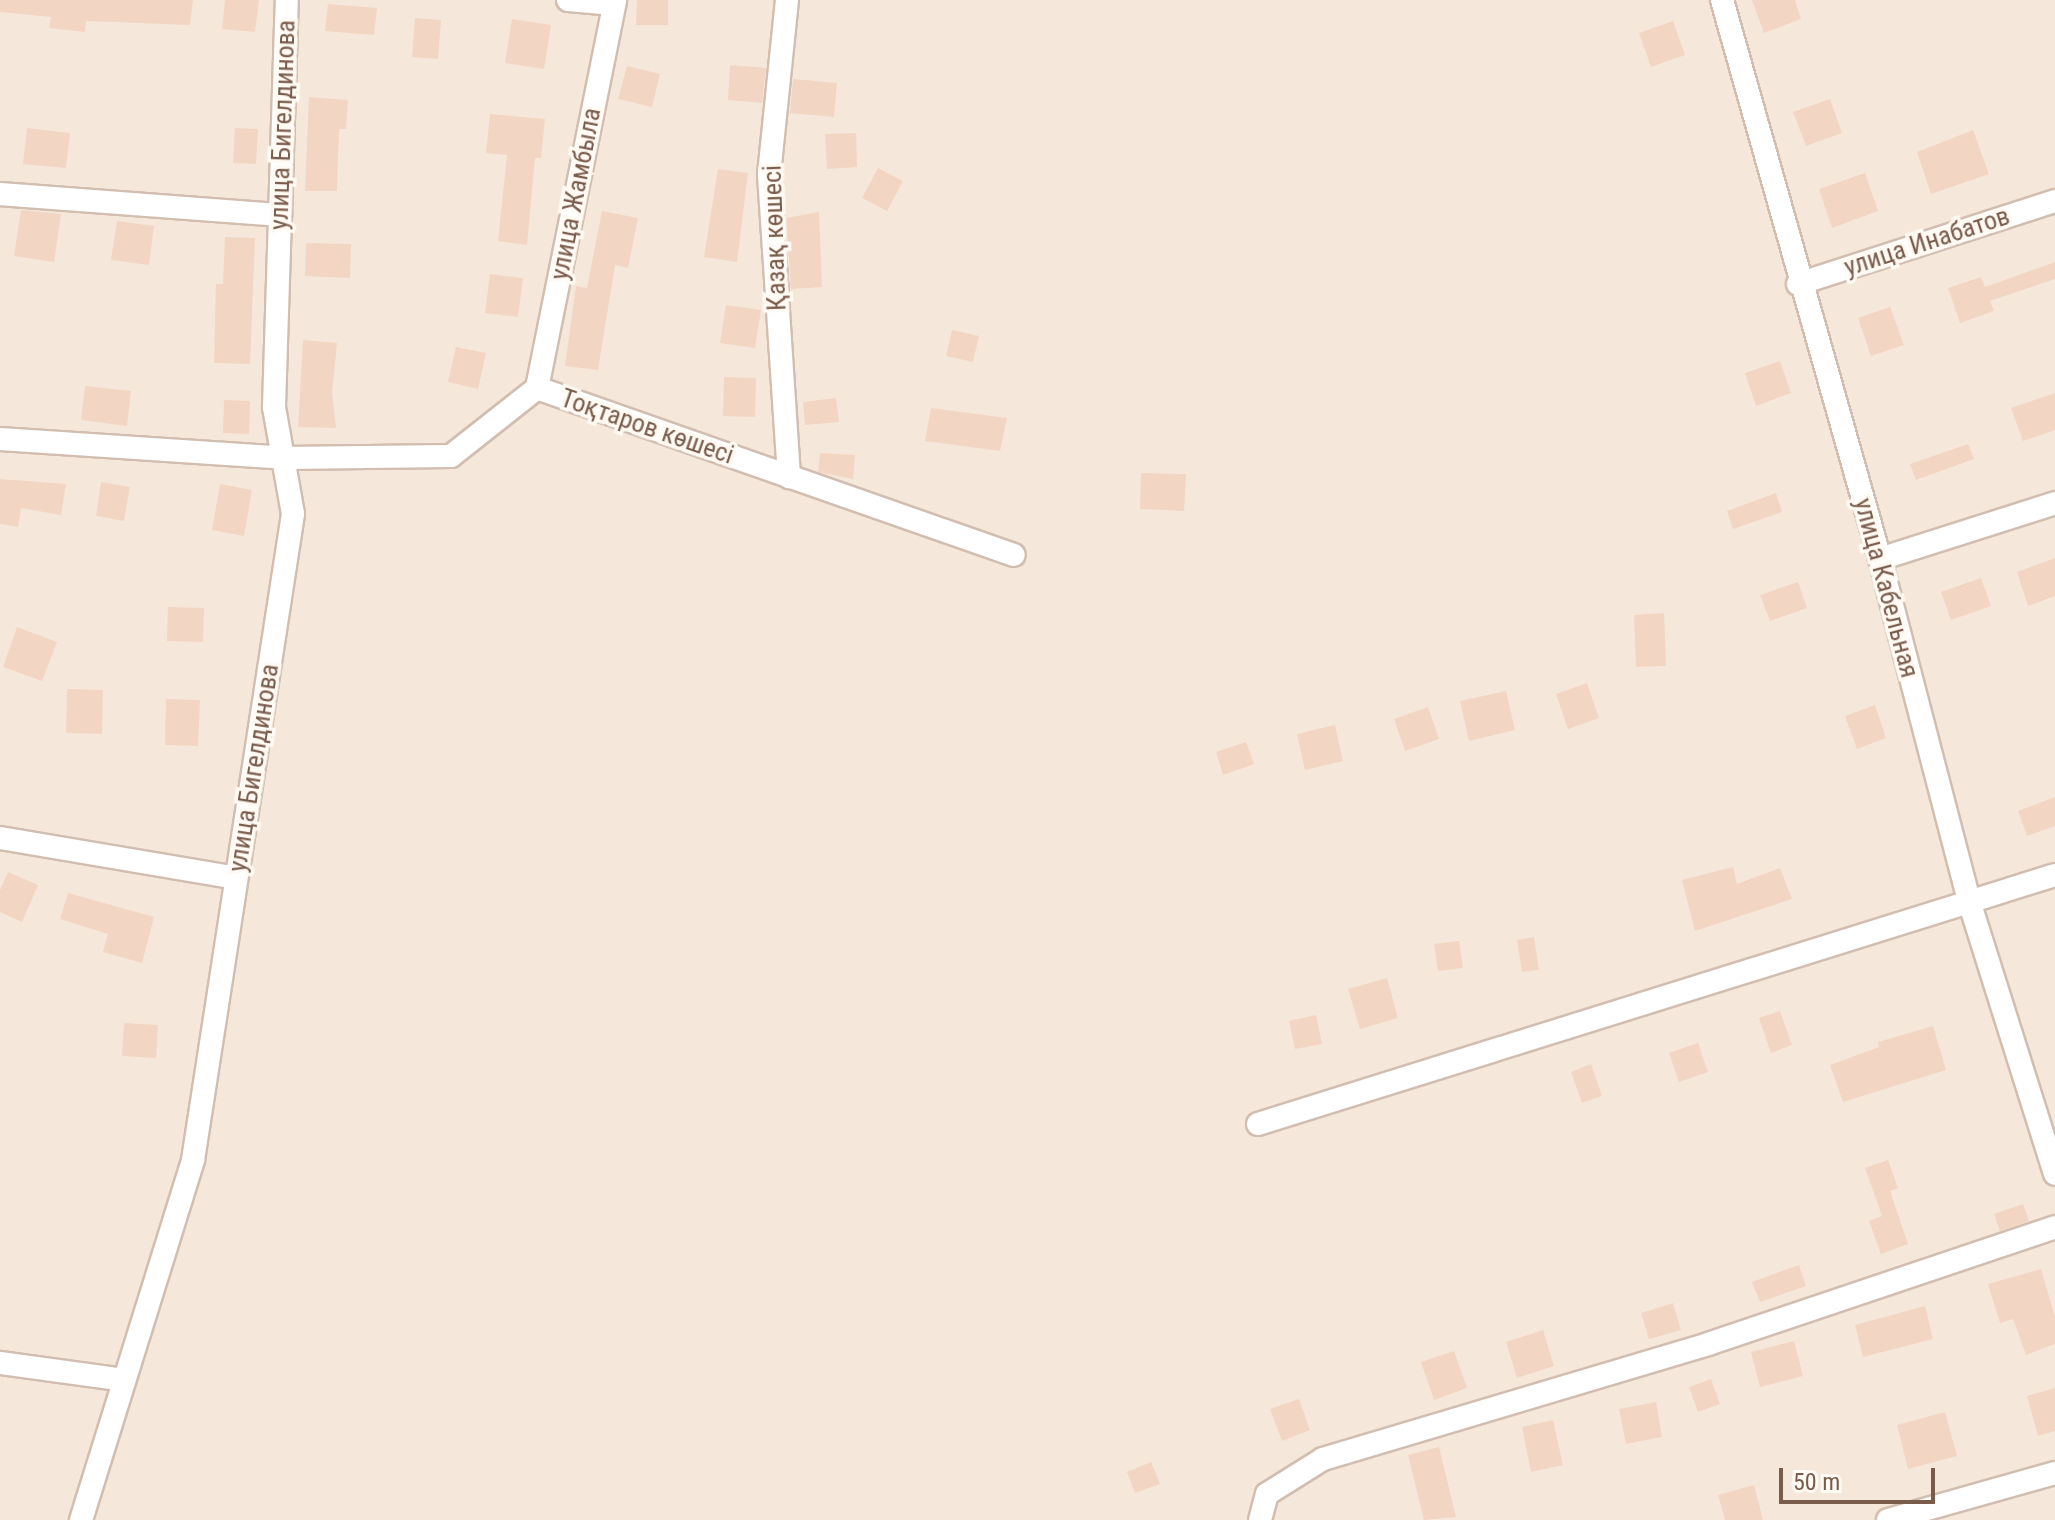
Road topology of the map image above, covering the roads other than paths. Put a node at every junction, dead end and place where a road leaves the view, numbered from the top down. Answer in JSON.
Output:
{"nodes":[{"id":1,"x":287,"y":0,"type":"edge"},
{"id":2,"x":568,"y":0,"type":"edge"},
{"id":3,"x":787,"y":0,"type":"edge"},
{"id":4,"x":1722,"y":0,"type":"edge"},
{"id":5,"x":614,"y":2,"type":"edge"},
{"id":6,"x":0,"y":194,"type":"edge"},
{"id":7,"x":2055,"y":201,"type":"edge"},
{"id":8,"x":280,"y":215,"type":"junction"},
{"id":9,"x":1798,"y":284,"type":"junction"},
{"id":10,"x":537,"y":388,"type":"junction"},
{"id":11,"x":0,"y":439,"type":"edge"},
{"id":12,"x":283,"y":458,"type":"junction"},
{"id":13,"x":789,"y":477,"type":"junction"},
{"id":14,"x":2055,"y":503,"type":"edge"},
{"id":15,"x":1014,"y":555,"type":"dead end"},
{"id":16,"x":1880,"y":559,"type":"junction"},
{"id":17,"x":0,"y":838,"type":"edge"},
{"id":18,"x":2055,"y":875,"type":"edge"},
{"id":19,"x":236,"y":878,"type":"junction"},
{"id":20,"x":1969,"y":901,"type":"junction"},
{"id":21,"x":1258,"y":1124,"type":"dead end"},
{"id":22,"x":2055,"y":1174,"type":"edge"},
{"id":23,"x":2055,"y":1227,"type":"edge"},
{"id":24,"x":0,"y":1363,"type":"edge"},
{"id":25,"x":124,"y":1380,"type":"junction"},
{"id":26,"x":2055,"y":1473,"type":"edge"},
{"id":27,"x":81,"y":1520,"type":"edge"},
{"id":28,"x":1260,"y":1520,"type":"edge"},
{"id":29,"x":1888,"y":1520,"type":"edge"}],
"edges":[{"from":1,"to":8,"type":"street","name":"улица Бигелдинова"},
{"from":2,"to":5,"type":"street"},
{"from":3,"to":13,"type":"street","name":"Қазақ көшесі"},
{"from":4,"to":9,"type":"street","name":"улица Кабельная"},
{"from":5,"to":10,"type":"street","name":"улица Жамбыла"},
{"from":6,"to":8,"type":"street"},
{"from":7,"to":9,"type":"street","name":"улица Инабатов"},
{"from":8,"to":12,"type":"street","name":"улица Бигелдинова"},
{"from":9,"to":16,"type":"street","name":"улица Кабельная"},
{"from":10,"to":12,"type":"street","name":"Тоқтаров көшесі"},
{"from":10,"to":13,"type":"street","name":"Тоқтаров көшесі"},
{"from":11,"to":12,"type":"street","name":"Тоқтаров көшесі"},
{"from":12,"to":19,"type":"street","name":"улица Бигелдинова"},
{"from":13,"to":15,"type":"street","name":"Тоқтаров көшесі"},
{"from":14,"to":16,"type":"street"},
{"from":16,"to":20,"type":"street","name":"улица Кабельная"},
{"from":17,"to":19,"type":"street"},
{"from":18,"to":20,"type":"street"},
{"from":19,"to":25,"type":"street","name":"улица Бигелдинова"},
{"from":20,"to":21,"type":"street"},
{"from":20,"to":22,"type":"street","name":"улица Кабельная"},
{"from":23,"to":28,"type":"street"},
{"from":24,"to":25,"type":"street"},
{"from":25,"to":27,"type":"street","name":"улица Бигелдинова"},
{"from":26,"to":29,"type":"street"}]}
